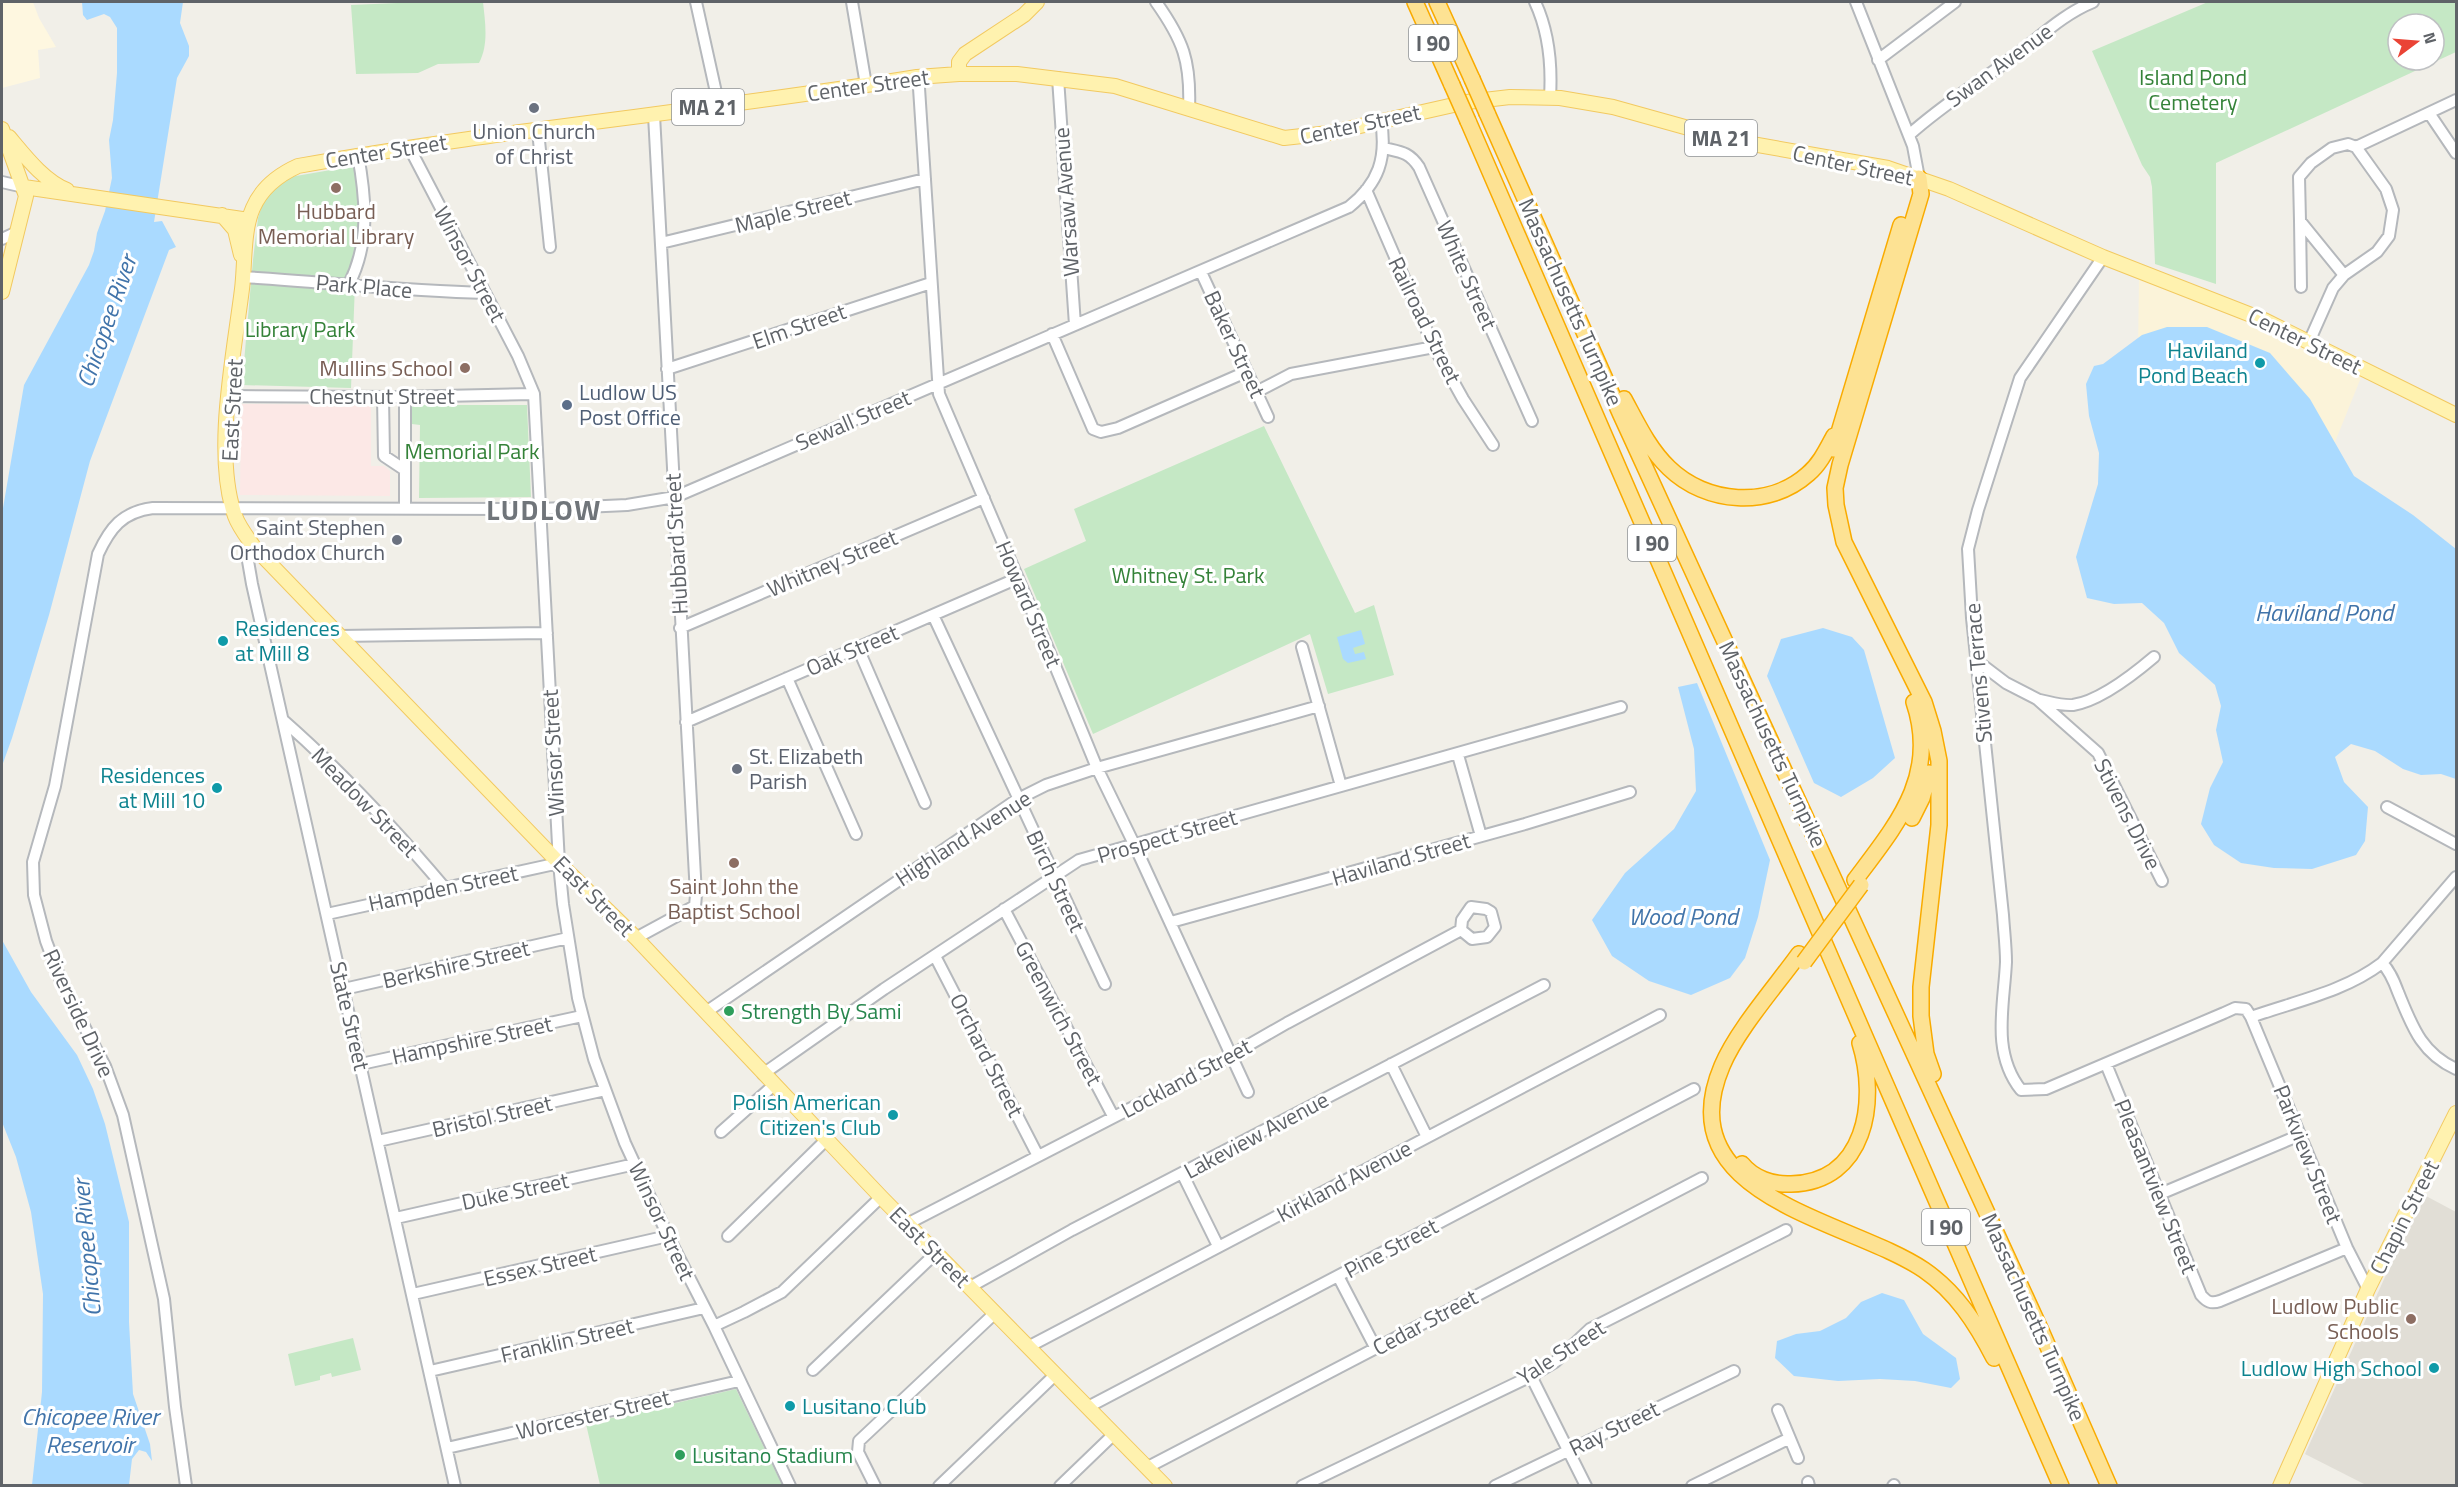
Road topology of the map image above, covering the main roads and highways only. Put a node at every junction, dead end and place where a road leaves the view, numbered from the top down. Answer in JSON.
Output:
{"nodes":[{"id":1,"x":1037,"y":2,"type":"edge"},
{"id":2,"x":1415,"y":2,"type":"edge"},
{"id":3,"x":1437,"y":2,"type":"edge"},
{"id":4,"x":959,"y":74,"type":"junction"},
{"id":5,"x":2,"y":128,"type":"edge"},
{"id":6,"x":1919,"y":178,"type":"junction"},
{"id":7,"x":268,"y":184,"type":"junction"},
{"id":8,"x":24,"y":187,"type":"junction"},
{"id":9,"x":75,"y":193,"type":"junction"},
{"id":10,"x":222,"y":215,"type":"junction"},
{"id":11,"x":249,"y":220,"type":"junction"},
{"id":12,"x":1545,"y":243,"type":"junction"},
{"id":13,"x":243,"y":278,"type":"junction"},
{"id":14,"x":4,"y":285,"type":"edge"},
{"id":15,"x":2457,"y":415,"type":"edge"},
{"id":16,"x":1841,"y":423,"type":"junction"},
{"id":17,"x":1917,"y":686,"type":"junction"},
{"id":18,"x":1858,"y":882,"type":"junction"},
{"id":19,"x":1802,"y":958,"type":"junction"},
{"id":20,"x":1834,"y":967,"type":"junction"},
{"id":21,"x":2456,"y":1116,"type":"edge"},
{"id":22,"x":1991,"y":1222,"type":"junction"},
{"id":23,"x":1165,"y":1485,"type":"edge"},
{"id":24,"x":2059,"y":1485,"type":"edge"},
{"id":25,"x":2109,"y":1485,"type":"edge"},
{"id":26,"x":2280,"y":1485,"type":"edge"}],
"edges":[{"from":1,"to":4,"type":"main road"},
{"from":2,"to":20,"type":"highway","name":"Massachusetts Turnpike","number":"I 90","bridge":true},
{"from":3,"to":12,"type":"highway","name":"Massachusetts Turnpike","number":"I 90","bridge":true},
{"from":4,"to":6,"type":"main road","name":"Center Street","number":"MA 21"},
{"from":4,"to":7,"type":"main road","name":"Center Street","number":"MA 21"},
{"from":5,"to":8,"type":"main road"},
{"from":5,"to":9,"type":"main road"},
{"from":6,"to":15,"type":"main road","name":"Center Street","number":"MA 21"},
{"from":6,"to":16,"type":"highway"},
{"from":6,"to":17,"type":"highway"},
{"from":7,"to":10,"type":"main road"},
{"from":7,"to":11,"type":"main road","name":"Center Street","number":"MA 21"},
{"from":8,"to":9,"type":"main road"},
{"from":8,"to":14,"type":"main road"},
{"from":9,"to":10,"type":"main road"},
{"from":10,"to":11,"type":"main road"},
{"from":10,"to":13,"type":"main road"},
{"from":11,"to":13,"type":"main road","name":"East Street"},
{"from":12,"to":16,"type":"highway"},
{"from":12,"to":22,"type":"highway","name":"Massachusetts Turnpike","number":"I 90"},
{"from":13,"to":23,"type":"main road","name":"East Street"},
{"from":16,"to":18,"type":"highway"},
{"from":17,"to":18,"type":"highway"},
{"from":17,"to":22,"type":"highway"},
{"from":18,"to":19,"type":"highway","bridge":true},
{"from":19,"to":20,"type":"highway"},
{"from":19,"to":24,"type":"highway"},
{"from":20,"to":24,"type":"highway","name":"Massachusetts Turnpike","number":"I 90"},
{"from":21,"to":26,"type":"main road","name":"Chapin Street"},
{"from":22,"to":25,"type":"highway","name":"Massachusetts Turnpike","number":"I 90"}]}
